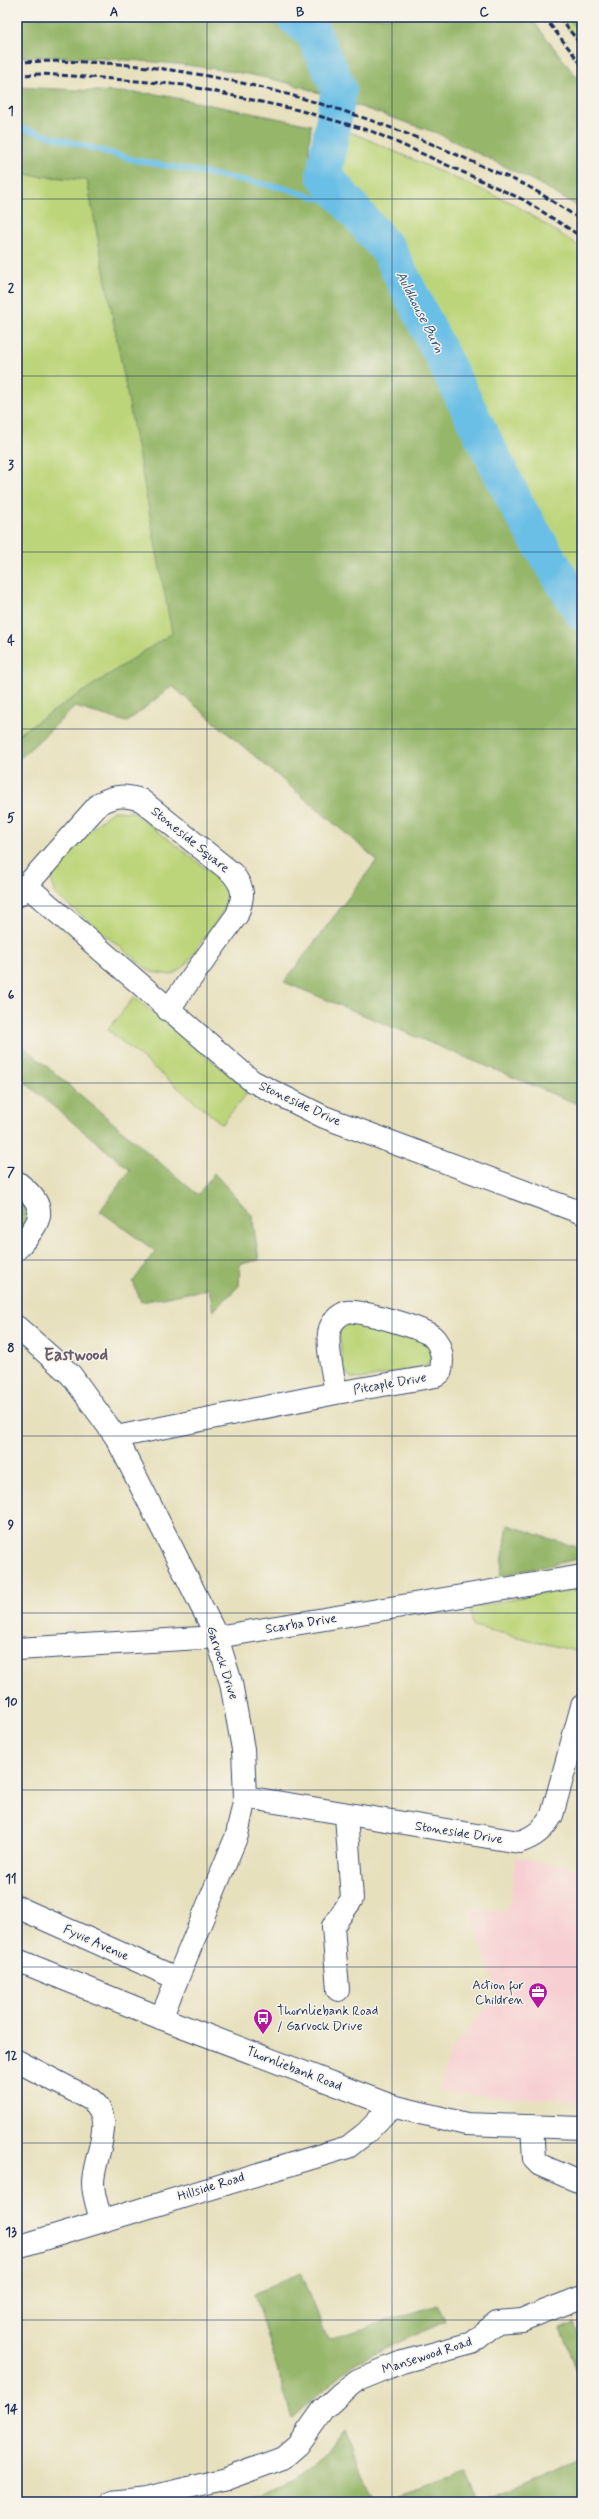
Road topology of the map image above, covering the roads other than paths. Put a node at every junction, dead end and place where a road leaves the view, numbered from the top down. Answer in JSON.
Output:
{"nodes":[{"id":1,"x":22,"y":891,"type":"edge"},
{"id":2,"x":168,"y":1010,"type":"junction"},
{"id":3,"x":17,"y":1182,"type":"edge"},
{"id":4,"x":582,"y":1213,"type":"edge"},
{"id":5,"x":17,"y":1249,"type":"edge"},
{"id":6,"x":17,"y":1328,"type":"edge"},
{"id":7,"x":336,"y":1393,"type":"junction"},
{"id":8,"x":116,"y":1437,"type":"junction"},
{"id":9,"x":582,"y":1576,"type":"edge"},
{"id":10,"x":217,"y":1638,"type":"junction"},
{"id":11,"x":17,"y":1649,"type":"edge"},
{"id":12,"x":582,"y":1706,"type":"edge"},
{"id":13,"x":244,"y":1797,"type":"junction"},
{"id":14,"x":346,"y":1815,"type":"junction"},
{"id":15,"x":17,"y":1907,"type":"edge"},
{"id":16,"x":17,"y":1960,"type":"edge"},
{"id":17,"x":176,"y":1978,"type":"junction"},
{"id":18,"x":338,"y":1990,"type":"dead end"},
{"id":19,"x":161,"y":2018,"type":"junction"},
{"id":20,"x":17,"y":2061,"type":"edge"},
{"id":21,"x":392,"y":2106,"type":"junction"},
{"id":22,"x":532,"y":2126,"type":"junction"},
{"id":23,"x":582,"y":2128,"type":"edge"},
{"id":24,"x":582,"y":2183,"type":"edge"},
{"id":25,"x":101,"y":2220,"type":"junction"},
{"id":26,"x":17,"y":2247,"type":"edge"},
{"id":27,"x":582,"y":2297,"type":"edge"},
{"id":28,"x":111,"y":2502,"type":"edge"}],
"edges":[{"from":1,"to":2,"type":"street","name":"Stoneside Drive"},
{"from":1,"to":2,"type":"street","name":"Stoneside Square"},
{"from":2,"to":4,"type":"street","name":"Stoneside Drive"},
{"from":3,"to":5,"type":"street"},
{"from":6,"to":8,"type":"street","name":"Garvock Drive"},
{"from":7,"to":7,"type":"street","name":"Pitcaple Drive"},
{"from":7,"to":8,"type":"street","name":"Pitcaple Drive"},
{"from":8,"to":10,"type":"street","name":"Garvock Drive"},
{"from":9,"to":10,"type":"street","name":"Scarba Drive"},
{"from":10,"to":11,"type":"street","name":"Scarba Drive"},
{"from":10,"to":13,"type":"street","name":"Garvock Drive"},
{"from":12,"to":14,"type":"street","name":"Stoneside Drive"},
{"from":13,"to":14,"type":"street","name":"Stoneside Drive"},
{"from":13,"to":17,"type":"street","name":"Garvock Drive"},
{"from":14,"to":18,"type":"street"},
{"from":15,"to":17,"type":"street","name":"Fyvie Avenue"},
{"from":16,"to":19,"type":"street","name":"Thornliebank Road"},
{"from":17,"to":19,"type":"street","name":"Garvock Drive"},
{"from":19,"to":21,"type":"street","name":"Thornliebank Road"},
{"from":20,"to":25,"type":"street"},
{"from":21,"to":22,"type":"street","name":"Thornliebank Road"},
{"from":21,"to":25,"type":"street","name":"Hillside Road"},
{"from":22,"to":23,"type":"street","name":"Thornliebank Road"},
{"from":22,"to":24,"type":"street"},
{"from":25,"to":26,"type":"street","name":"Hillside Road"},
{"from":27,"to":28,"type":"street","name":"Mansewood Road"}]}
